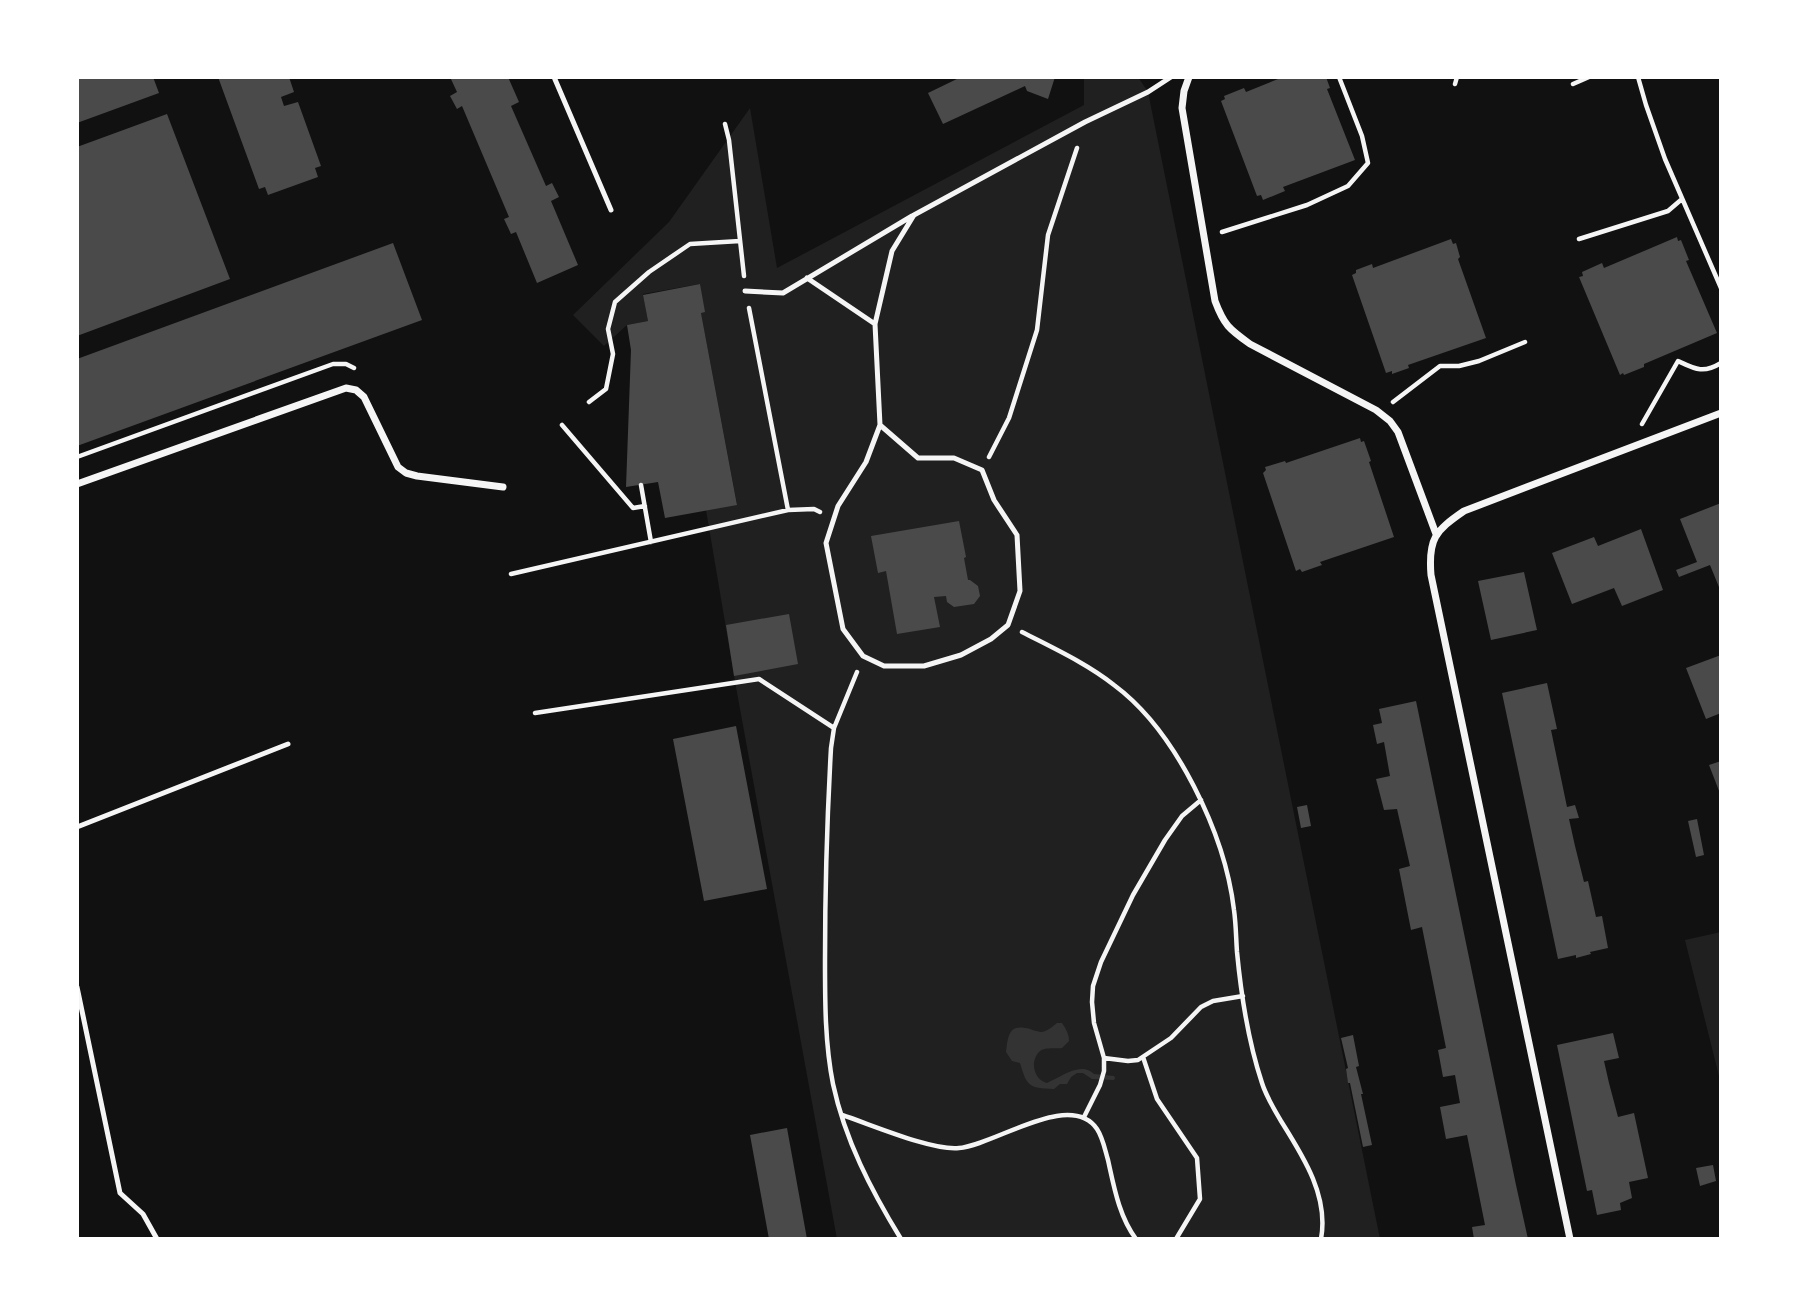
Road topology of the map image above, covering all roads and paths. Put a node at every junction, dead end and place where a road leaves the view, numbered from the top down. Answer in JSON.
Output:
{"nodes":[{"id":1,"x":554,"y":77,"type":"edge"},
{"id":2,"x":1171,"y":77,"type":"edge"},
{"id":3,"x":1189,"y":77,"type":"edge"},
{"id":4,"x":1339,"y":77,"type":"edge"},
{"id":5,"x":1457,"y":77,"type":"edge"},
{"id":6,"x":1588,"y":77,"type":"edge"},
{"id":7,"x":1638,"y":77,"type":"edge"},
{"id":8,"x":1573,"y":83,"type":"dead end"},
{"id":9,"x":1455,"y":84,"type":"dead end"},
{"id":10,"x":725,"y":124,"type":"dead end"},
{"id":11,"x":1075,"y":153,"type":"dead end"},
{"id":12,"x":1682,"y":199,"type":"junction"},
{"id":13,"x":611,"y":211,"type":"dead end"},
{"id":14,"x":915,"y":215,"type":"junction"},
{"id":15,"x":1205,"y":237,"type":"junction"},
{"id":16,"x":1579,"y":239,"type":"dead end"},
{"id":17,"x":740,"y":241,"type":"junction"},
{"id":18,"x":807,"y":278,"type":"junction"},
{"id":19,"x":1721,"y":288,"type":"edge"},
{"id":20,"x":746,"y":291,"type":"junction"},
{"id":21,"x":875,"y":324,"type":"junction"},
{"id":22,"x":1525,"y":342,"type":"dead end"},
{"id":23,"x":1721,"y":363,"type":"edge"},
{"id":24,"x":589,"y":402,"type":"dead end"},
{"id":25,"x":1379,"y":413,"type":"junction"},
{"id":26,"x":1721,"y":413,"type":"edge"},
{"id":27,"x":562,"y":425,"type":"dead end"},
{"id":28,"x":880,"y":425,"type":"junction"},
{"id":29,"x":1638,"y":444,"type":"junction"},
{"id":30,"x":982,"y":470,"type":"junction"},
{"id":31,"x":77,"y":484,"type":"edge"},
{"id":32,"x":641,"y":485,"type":"dead end"},
{"id":33,"x":503,"y":487,"type":"dead end"},
{"id":34,"x":645,"y":506,"type":"junction"},
{"id":35,"x":788,"y":510,"type":"junction"},
{"id":36,"x":834,"y":518,"type":"junction"},
{"id":37,"x":1436,"y":534,"type":"junction"},
{"id":38,"x":651,"y":542,"type":"junction"},
{"id":39,"x":512,"y":574,"type":"dead end"},
{"id":40,"x":1008,"y":625,"type":"junction"},
{"id":41,"x":863,"y":656,"type":"junction"},
{"id":42,"x":536,"y":713,"type":"dead end"},
{"id":43,"x":834,"y":728,"type":"junction"},
{"id":44,"x":288,"y":744,"type":"dead end"},
{"id":45,"x":1201,"y":800,"type":"junction"},
{"id":46,"x":77,"y":827,"type":"edge"},
{"id":47,"x":77,"y":987,"type":"edge"},
{"id":48,"x":1243,"y":996,"type":"junction"},
{"id":49,"x":1143,"y":1057,"type":"junction"},
{"id":50,"x":1104,"y":1058,"type":"junction"},
{"id":51,"x":841,"y":1114,"type":"junction"},
{"id":52,"x":1084,"y":1117,"type":"junction"},
{"id":53,"x":157,"y":1239,"type":"edge"},
{"id":54,"x":901,"y":1239,"type":"edge"},
{"id":55,"x":1136,"y":1239,"type":"edge"},
{"id":56,"x":1176,"y":1239,"type":"edge"},
{"id":57,"x":1321,"y":1239,"type":"edge"},
{"id":58,"x":1570,"y":1239,"type":"edge"}],
"edges":[{"from":1,"to":13,"type":"lane"},
{"from":2,"to":14,"type":"lane"},
{"from":3,"to":15,"type":"street"},
{"from":4,"to":15,"type":"path"},
{"from":5,"to":9,"type":"path"},
{"from":6,"to":8,"type":"path"},
{"from":7,"to":12,"type":"path"},
{"from":10,"to":17,"type":"path"},
{"from":11,"to":30,"type":"path"},
{"from":12,"to":16,"type":"path"},
{"from":12,"to":19,"type":"path"},
{"from":14,"to":18,"type":"lane"},
{"from":14,"to":21,"type":"lane"},
{"from":15,"to":25,"type":"street"},
{"from":17,"to":20,"type":"path"},
{"from":17,"to":24,"type":"path"},
{"from":18,"to":20,"type":"lane"},
{"from":18,"to":21,"type":"lane"},
{"from":20,"to":35,"type":"path"},
{"from":21,"to":28,"type":"lane"},
{"from":22,"to":25,"type":"path"},
{"from":23,"to":29,"type":"path"},
{"from":25,"to":37,"type":"street"},
{"from":26,"to":29,"type":"street"},
{"from":27,"to":34,"type":"path"},
{"from":28,"to":30,"type":"lane"},
{"from":28,"to":36,"type":"lane"},
{"from":29,"to":37,"type":"street"},
{"from":30,"to":40,"type":"lane"},
{"from":31,"to":33,"type":"street"},
{"from":32,"to":34,"type":"path"},
{"from":34,"to":38,"type":"path"},
{"from":35,"to":36,"type":"path"},
{"from":35,"to":38,"type":"path"},
{"from":36,"to":41,"type":"lane"},
{"from":37,"to":58,"type":"street"},
{"from":38,"to":39,"type":"path"},
{"from":40,"to":41,"type":"lane"},
{"from":40,"to":45,"type":"path"},
{"from":41,"to":43,"type":"path"},
{"from":42,"to":43,"type":"path"},
{"from":43,"to":51,"type":"path"},
{"from":44,"to":46,"type":"lane"},
{"from":45,"to":48,"type":"path"},
{"from":45,"to":50,"type":"path"},
{"from":47,"to":53,"type":"lane"},
{"from":48,"to":49,"type":"path"},
{"from":48,"to":57,"type":"path"},
{"from":49,"to":50,"type":"path"},
{"from":49,"to":56,"type":"path"},
{"from":50,"to":52,"type":"path"},
{"from":51,"to":52,"type":"path"},
{"from":51,"to":54,"type":"path"},
{"from":52,"to":55,"type":"path"}]}
